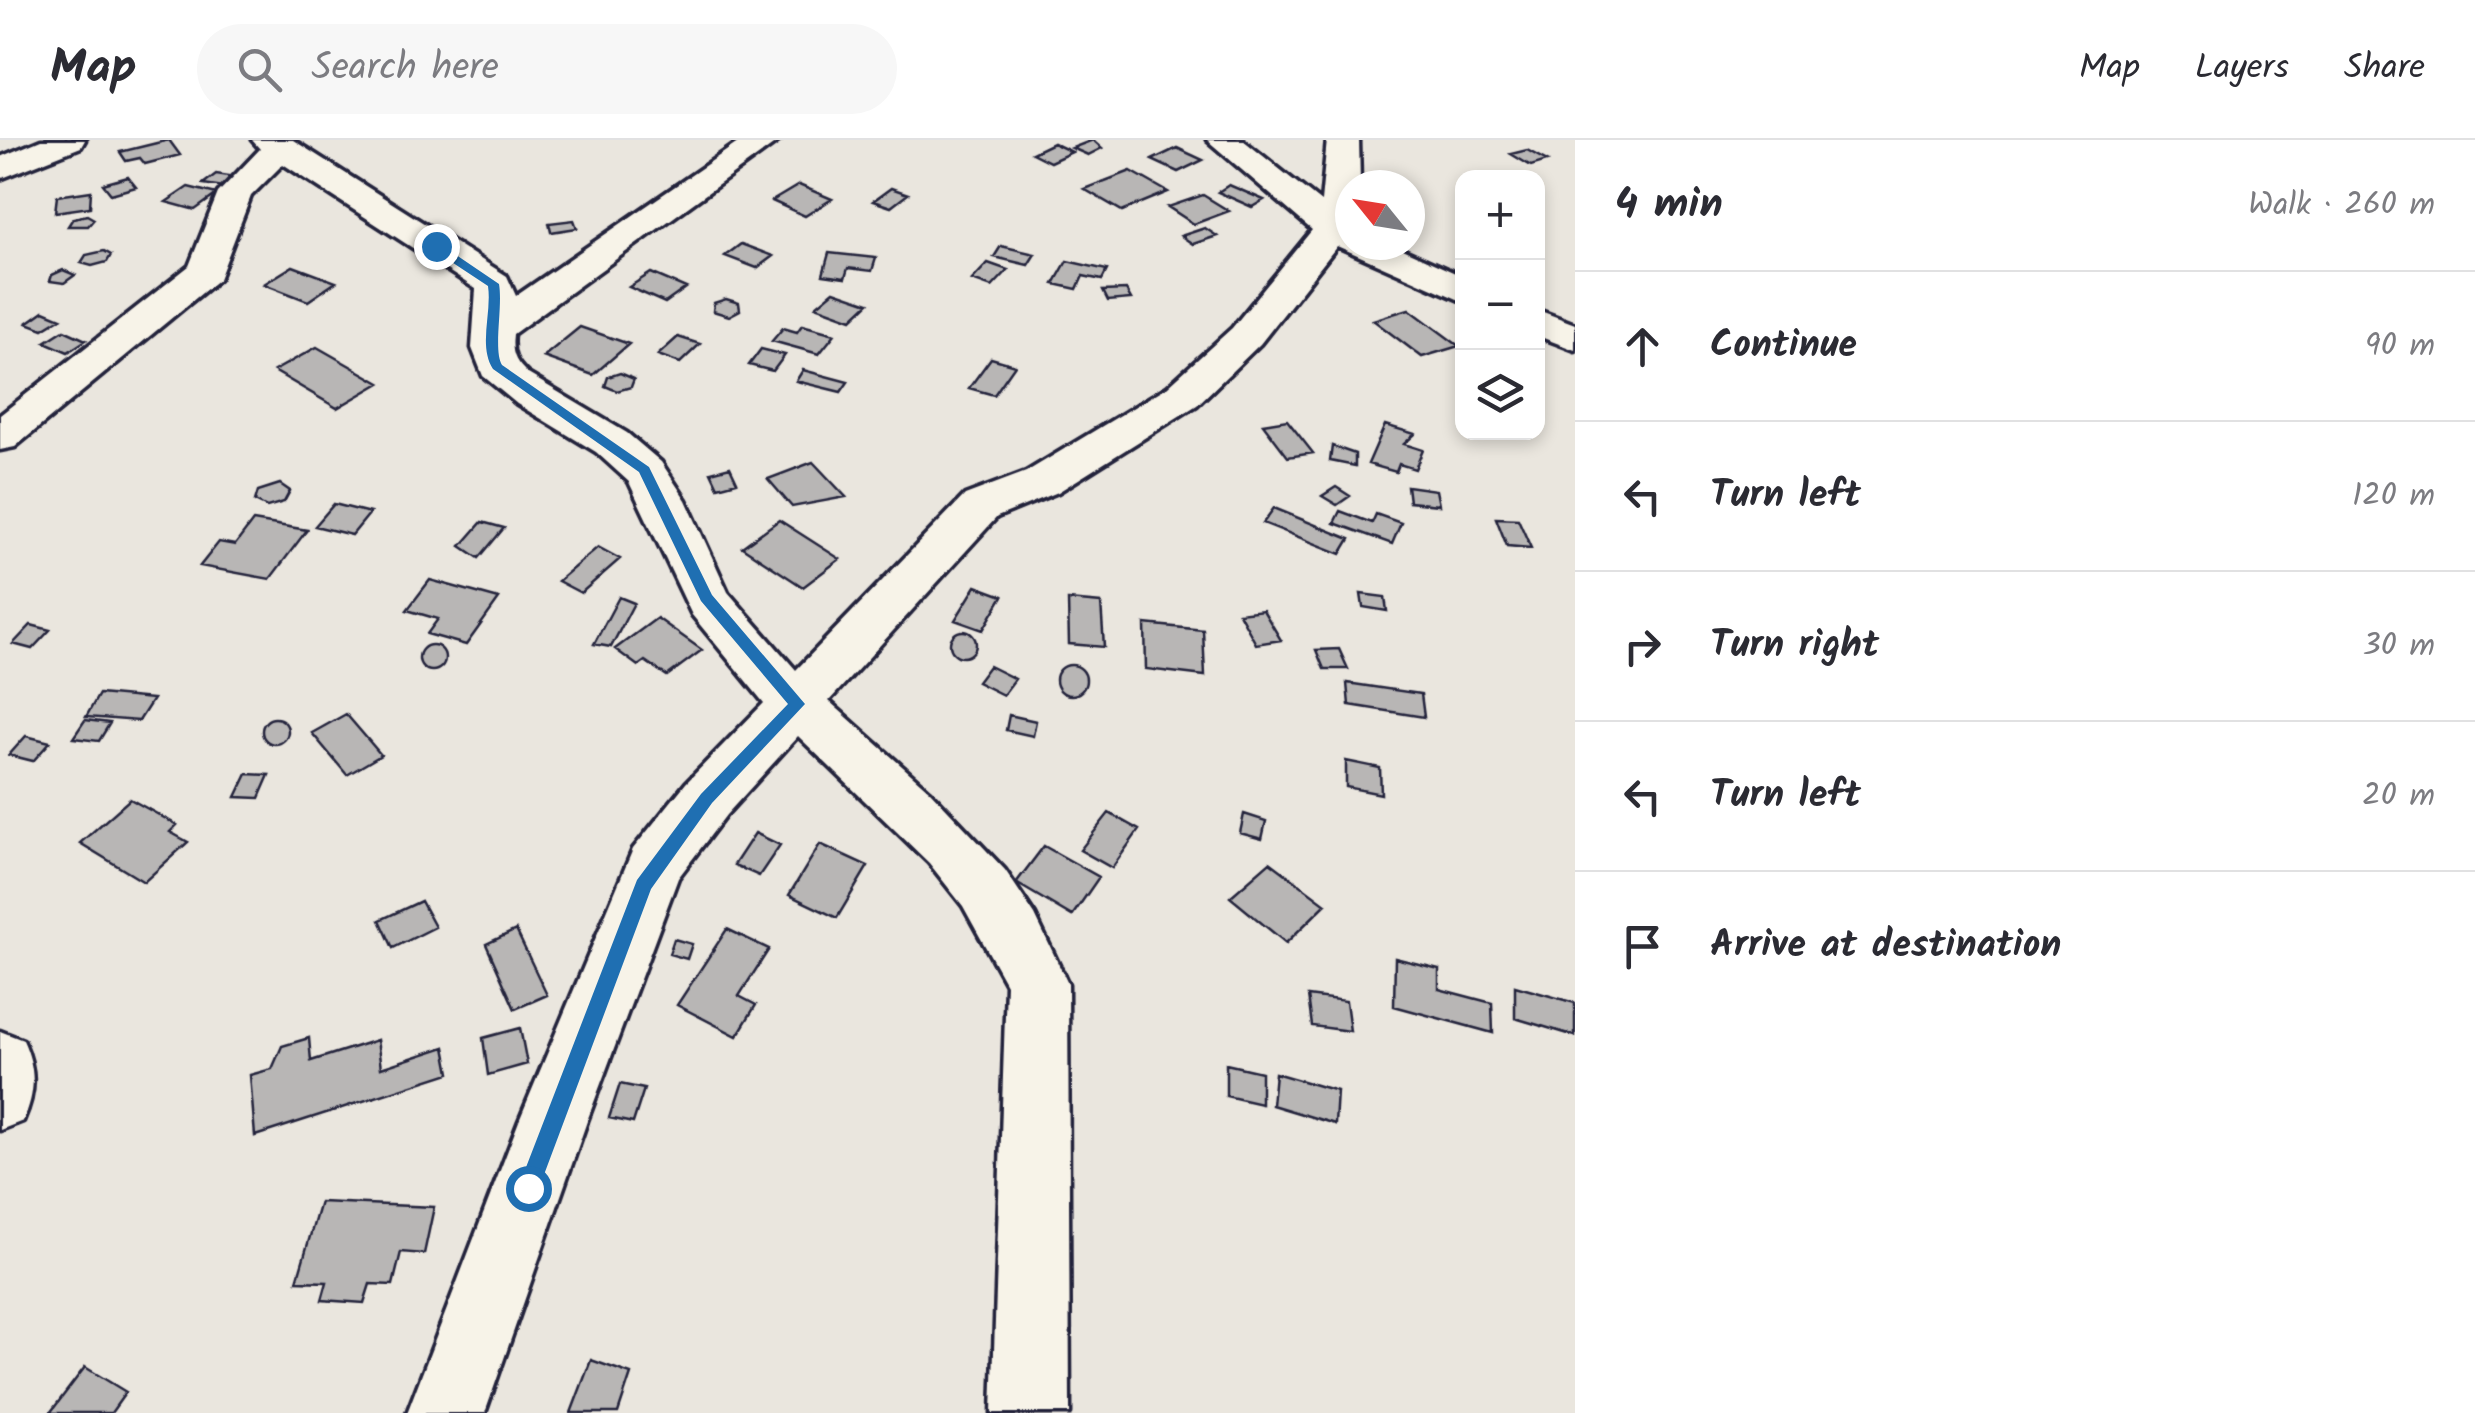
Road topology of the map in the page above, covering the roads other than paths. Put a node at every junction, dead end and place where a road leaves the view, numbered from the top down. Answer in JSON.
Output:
{"nodes":[{"id":1,"x":70,"y":140,"type":"edge"},
{"id":2,"x":764,"y":140,"type":"edge"},
{"id":3,"x":1223,"y":140,"type":"edge"},
{"id":4,"x":1343,"y":140,"type":"edge"},
{"id":5,"x":275,"y":144,"type":"edge"},
{"id":6,"x":0,"y":169,"type":"edge"},
{"id":7,"x":1343,"y":170,"type":"edge"},
{"id":8,"x":1335,"y":226,"type":"edge"},
{"id":9,"x":1335,"y":250,"type":"edge"},
{"id":10,"x":1398,"y":260,"type":"edge"},
{"id":11,"x":1455,"y":287,"type":"edge"},
{"id":12,"x":1545,"y":325,"type":"edge"},
{"id":13,"x":496,"y":328,"type":"junction"},
{"id":14,"x":1575,"y":338,"type":"edge"},
{"id":15,"x":0,"y":437,"type":"edge"},
{"id":16,"x":798,"y":704,"type":"junction"},
{"id":17,"x":0,"y":1062,"type":"edge"},
{"id":18,"x":0,"y":1098,"type":"edge"},
{"id":19,"x":446,"y":1413,"type":"edge"},
{"id":20,"x":1031,"y":1413,"type":"edge"}],
"edges":[{"from":1,"to":6,"type":"street"},
{"from":2,"to":13,"type":"street"},
{"from":3,"to":8,"type":"street"},
{"from":4,"to":7,"type":"street"},
{"from":5,"to":13,"type":"street"},
{"from":5,"to":15,"type":"street"},
{"from":9,"to":16,"type":"street"},
{"from":10,"to":11,"type":"street"},
{"from":12,"to":14,"type":"street"},
{"from":13,"to":16,"type":"street"},
{"from":16,"to":19,"type":"street"},
{"from":16,"to":20,"type":"street"},
{"from":17,"to":18,"type":"street"}]}
